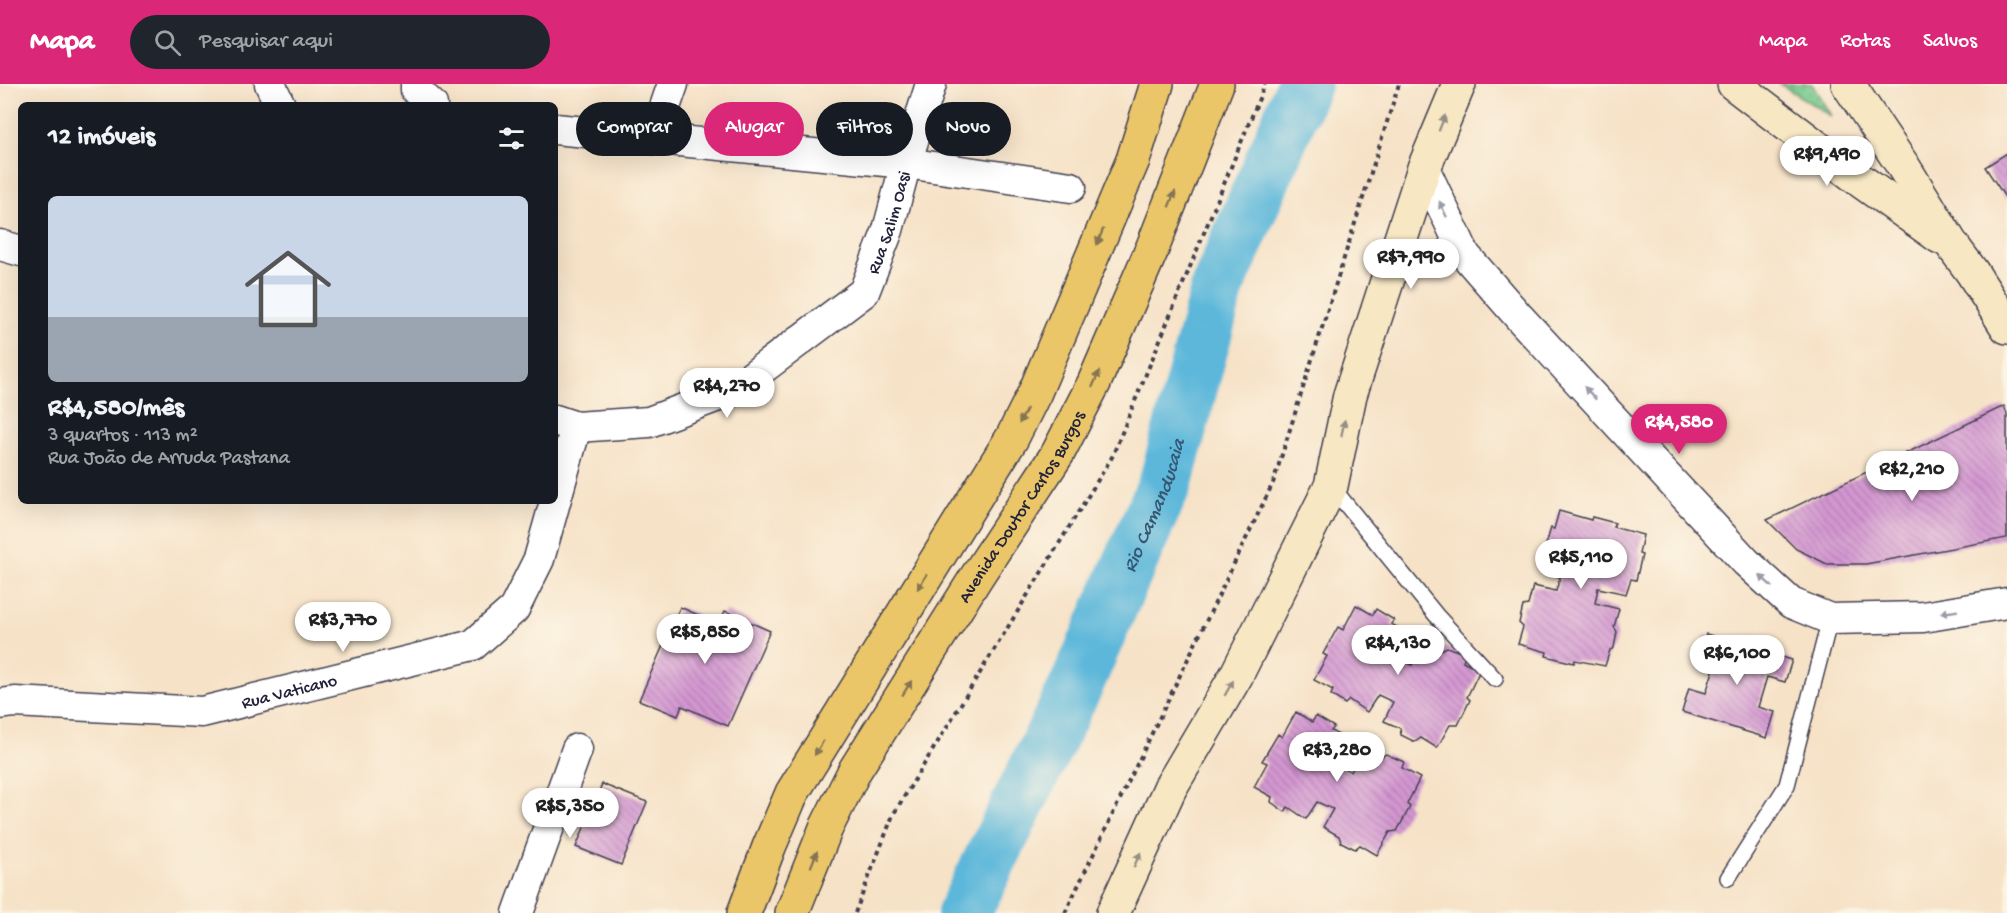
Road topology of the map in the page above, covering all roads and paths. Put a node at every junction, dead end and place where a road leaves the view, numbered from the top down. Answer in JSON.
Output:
{"nodes":[{"id":1,"x":270,"y":84,"type":"edge"},
{"id":2,"x":673,"y":84,"type":"edge"},
{"id":3,"x":931,"y":84,"type":"edge"},
{"id":4,"x":1157,"y":84,"type":"edge"},
{"id":5,"x":1217,"y":84,"type":"edge"},
{"id":6,"x":1265,"y":84,"type":"edge"},
{"id":7,"x":1399,"y":84,"type":"edge"},
{"id":8,"x":1459,"y":84,"type":"edge"},
{"id":9,"x":1734,"y":84,"type":"edge"},
{"id":10,"x":1848,"y":84,"type":"edge"},
{"id":11,"x":279,"y":102,"type":"edge"},
{"id":12,"x":667,"y":102,"type":"edge"},
{"id":13,"x":558,"y":129,"type":"edge"},
{"id":14,"x":576,"y":131,"type":"edge"},
{"id":15,"x":692,"y":143,"type":"edge"},
{"id":16,"x":906,"y":163,"type":"junction"},
{"id":17,"x":1424,"y":168,"type":"junction"},
{"id":18,"x":1071,"y":187,"type":"dead end"},
{"id":19,"x":0,"y":244,"type":"edge"},
{"id":20,"x":1952,"y":246,"type":"junction"},
{"id":21,"x":18,"y":250,"type":"edge"},
{"id":22,"x":2007,"y":327,"type":"edge"},
{"id":23,"x":565,"y":423,"type":"edge"},
{"id":24,"x":558,"y":460,"type":"edge"},
{"id":25,"x":1331,"y":486,"type":"junction"},
{"id":26,"x":550,"y":504,"type":"edge"},
{"id":27,"x":2007,"y":603,"type":"edge"},
{"id":28,"x":1830,"y":619,"type":"junction"},
{"id":29,"x":1495,"y":679,"type":"dead end"},
{"id":30,"x":5,"y":698,"type":"edge"},
{"id":31,"x":577,"y":749,"type":"dead end"},
{"id":32,"x":1728,"y":878,"type":"dead end"},
{"id":33,"x":518,"y":913,"type":"edge"},
{"id":34,"x":744,"y":913,"type":"edge"},
{"id":35,"x":792,"y":913,"type":"edge"},
{"id":36,"x":855,"y":913,"type":"edge"},
{"id":37,"x":1065,"y":913,"type":"edge"},
{"id":38,"x":1113,"y":913,"type":"edge"}],
"edges":[{"from":1,"to":11,"type":"street"},
{"from":2,"to":12,"type":"street"},
{"from":3,"to":16,"type":"street","name":"Rua Salim Oasi"},
{"from":4,"to":34,"type":"main road","one_way":true},
{"from":35,"to":5,"type":"main road","name":"Avenida Doutor Carlos Burgos","one_way":true},
{"from":6,"to":36,"type":"path"},
{"from":7,"to":37,"type":"path"},
{"from":17,"to":8,"type":"street","one_way":true},
{"from":9,"to":20,"type":"street"},
{"from":10,"to":20,"type":"street"},
{"from":13,"to":14,"type":"street"},
{"from":15,"to":16,"type":"street"},
{"from":16,"to":18,"type":"street"},
{"from":16,"to":23,"type":"street","name":"Rua Salim Oasi"},
{"from":25,"to":17,"type":"street","one_way":true},
{"from":28,"to":17,"type":"street","one_way":true},
{"from":19,"to":21,"type":"street"},
{"from":20,"to":22,"type":"street"},
{"from":23,"to":24,"type":"street","name":"Rua Vaticano"},
{"from":25,"to":29,"type":"lane"},
{"from":38,"to":25,"type":"street","one_way":true},
{"from":26,"to":30,"type":"street","name":"Rua Vaticano"},
{"from":27,"to":28,"type":"street","one_way":true},
{"from":28,"to":32,"type":"lane"},
{"from":31,"to":33,"type":"street"}]}
